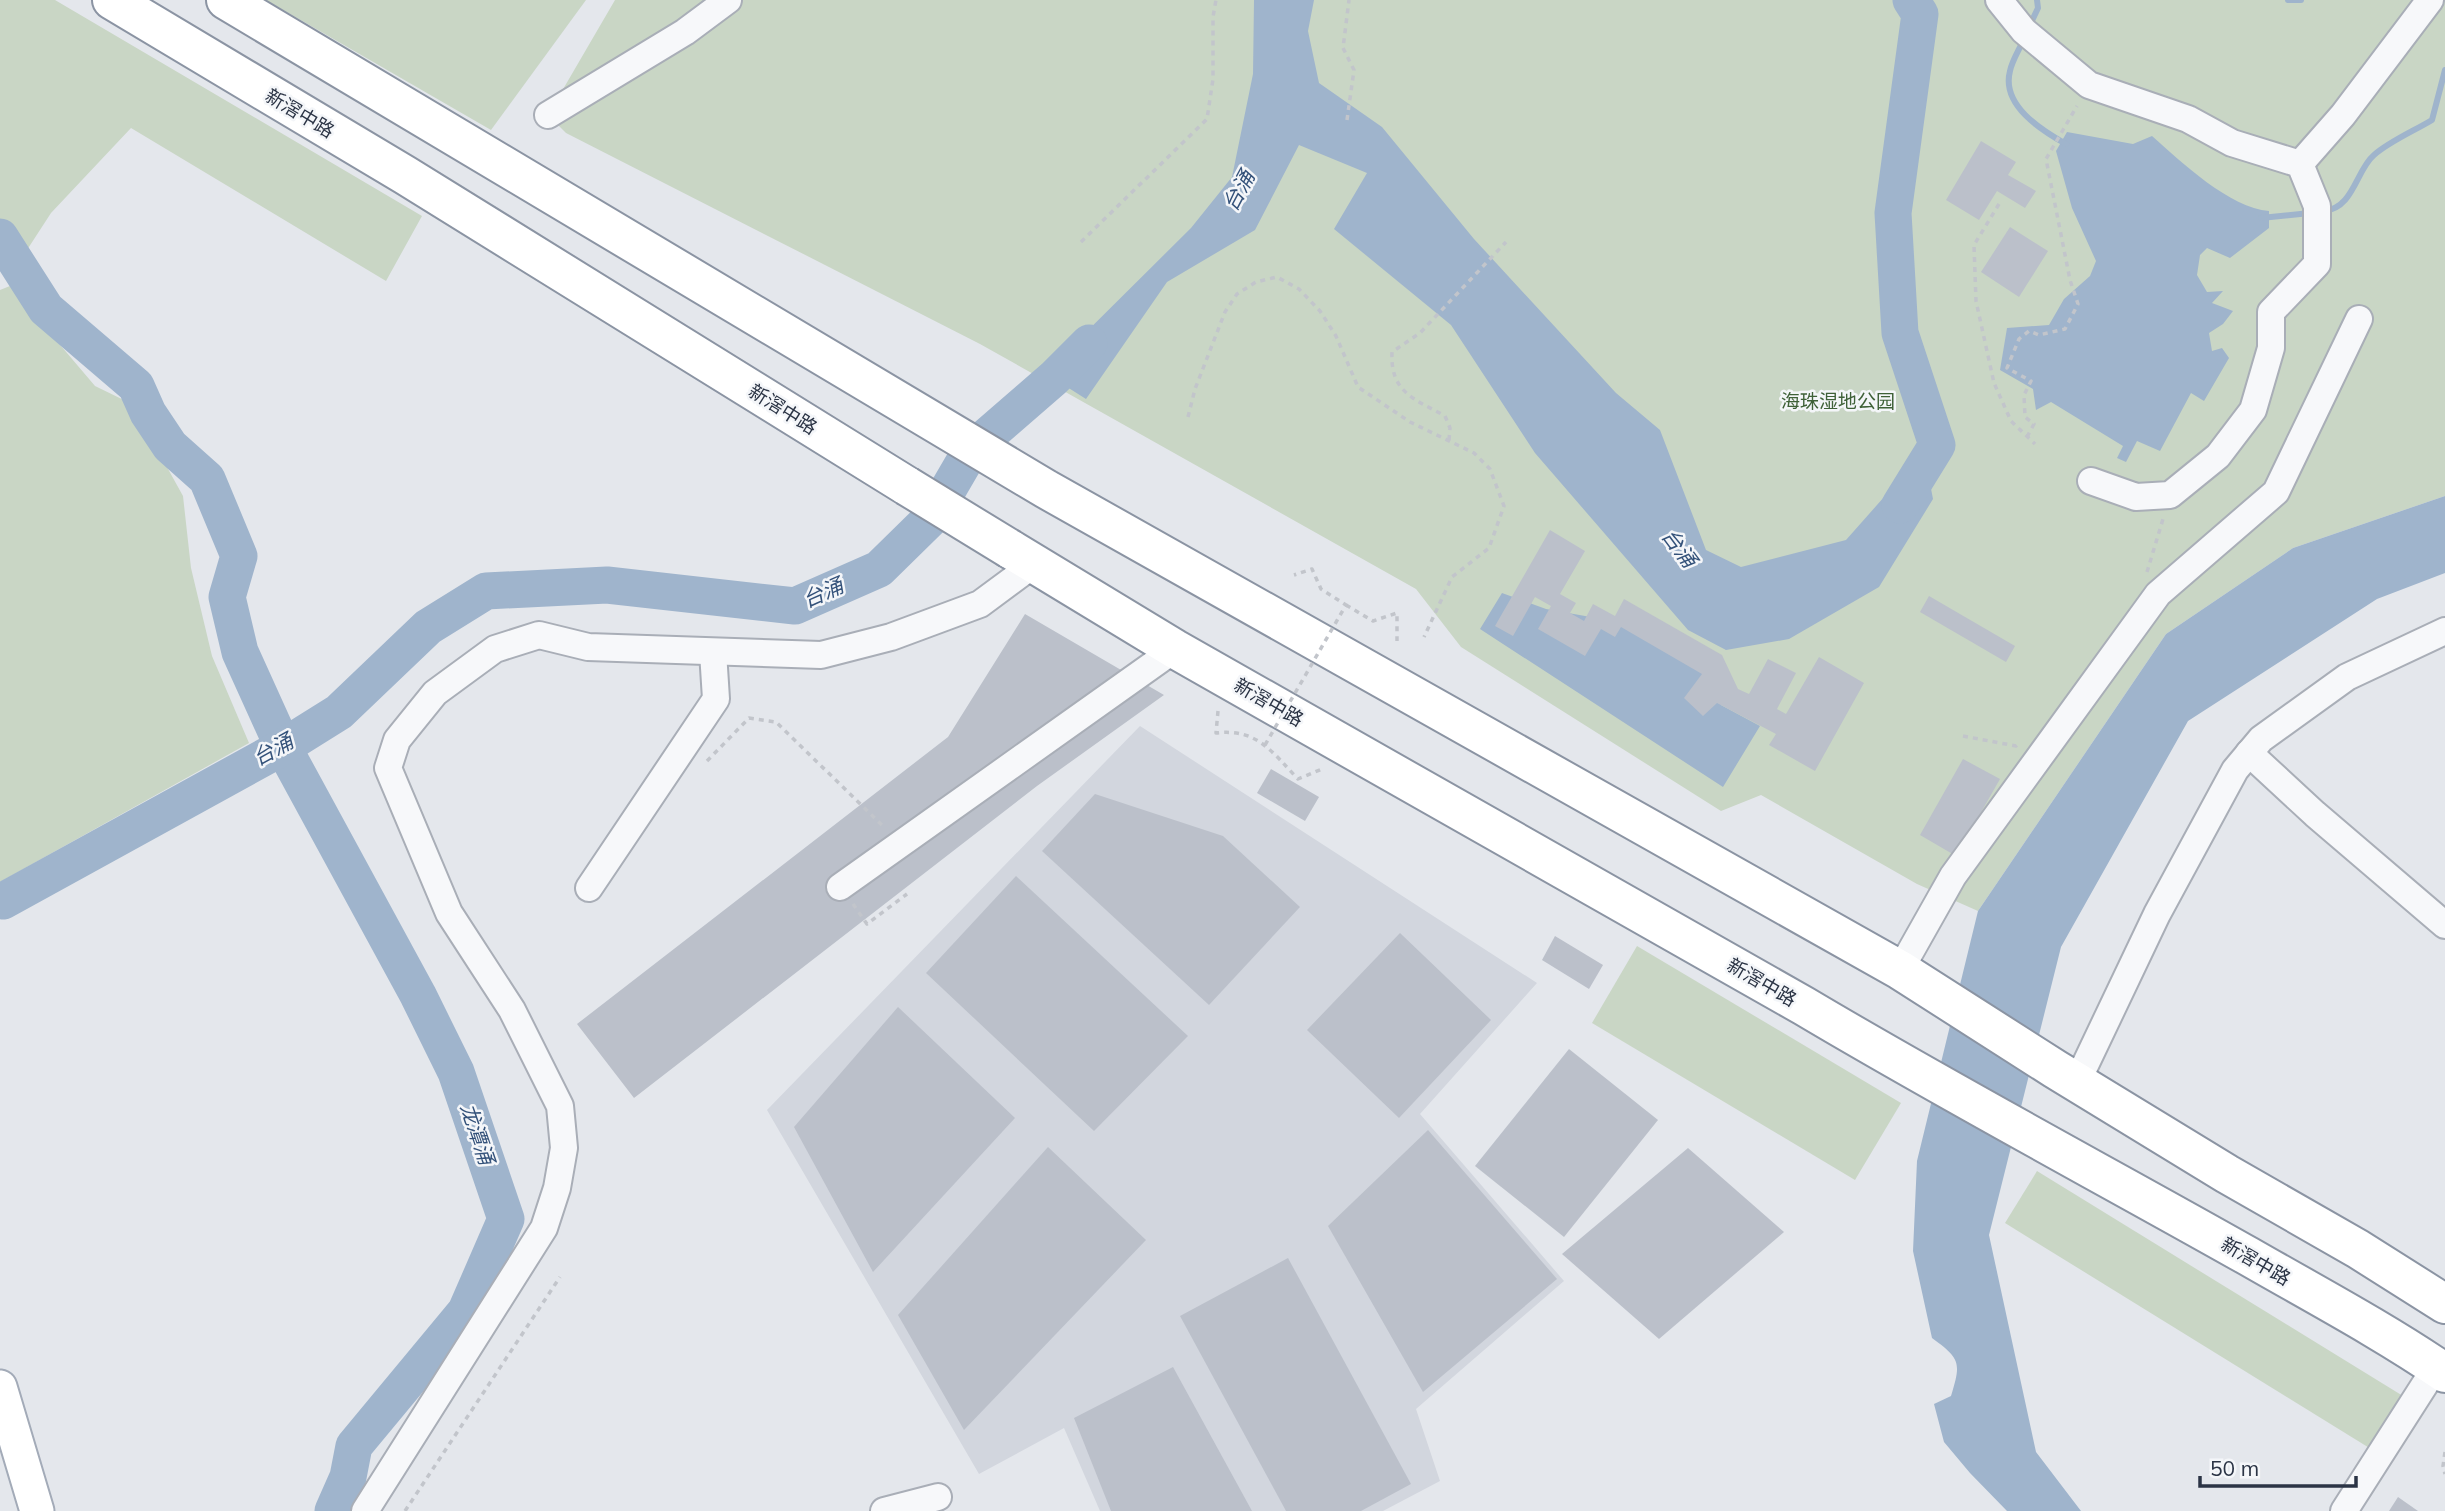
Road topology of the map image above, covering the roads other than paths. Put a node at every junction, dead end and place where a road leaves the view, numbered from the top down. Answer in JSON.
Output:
{"nodes":[{"id":1,"x":112,"y":0,"type":"edge"},
{"id":2,"x":226,"y":0,"type":"edge"},
{"id":3,"x":728,"y":0,"type":"edge"},
{"id":4,"x":1999,"y":0,"type":"edge"},
{"id":5,"x":2431,"y":0,"type":"edge"},
{"id":6,"x":548,"y":115,"type":"dead end"},
{"id":7,"x":2301,"y":164,"type":"junction"},
{"id":8,"x":2359,"y":319,"type":"dead end"},
{"id":9,"x":2091,"y":481,"type":"dead end"},
{"id":10,"x":1022,"y":557,"type":"junction"},
{"id":11,"x":2445,"y":631,"type":"edge"},
{"id":12,"x":1175,"y":649,"type":"junction"},
{"id":13,"x":713,"y":652,"type":"junction"},
{"id":14,"x":2249,"y":753,"type":"junction"},
{"id":15,"x":841,"y":887,"type":"road end"},
{"id":16,"x":589,"y":888,"type":"dead end"},
{"id":17,"x":2445,"y":925,"type":"edge"},
{"id":18,"x":1900,"y":970,"type":"junction"},
{"id":19,"x":2066,"y":1075,"type":"junction"},
{"id":20,"x":2445,"y":1304,"type":"edge"},
{"id":21,"x":2442,"y":1372,"type":"edge"},
{"id":22,"x":0,"y":1387,"type":"edge"},
{"id":23,"x":937,"y":1497,"type":"dead end"},
{"id":24,"x":37,"y":1511,"type":"edge"},
{"id":25,"x":365,"y":1511,"type":"edge"},
{"id":26,"x":884,"y":1511,"type":"edge"},
{"id":27,"x":2344,"y":1511,"type":"edge"}],
"edges":[{"from":1,"to":10,"type":"highway","name":"新滘中路","bridge":true},
{"from":2,"to":18,"type":"highway"},
{"from":3,"to":6,"type":"street"},
{"from":4,"to":7,"type":"street"},
{"from":5,"to":7,"type":"street"},
{"from":7,"to":9,"type":"street"},
{"from":8,"to":18,"type":"street"},
{"from":10,"to":12,"type":"highway","name":"新滘中路"},
{"from":10,"to":13,"type":"street"},
{"from":11,"to":14,"type":"street"},
{"from":12,"to":15,"type":"street"},
{"from":12,"to":21,"type":"highway","name":"新滘中路"},
{"from":13,"to":16,"type":"street"},
{"from":13,"to":25,"type":"street"},
{"from":14,"to":17,"type":"street"},
{"from":14,"to":19,"type":"street"},
{"from":18,"to":19,"type":"highway"},
{"from":19,"to":20,"type":"highway"},
{"from":21,"to":27,"type":"street"},
{"from":22,"to":24,"type":"main road"},
{"from":23,"to":26,"type":"street"}]}
